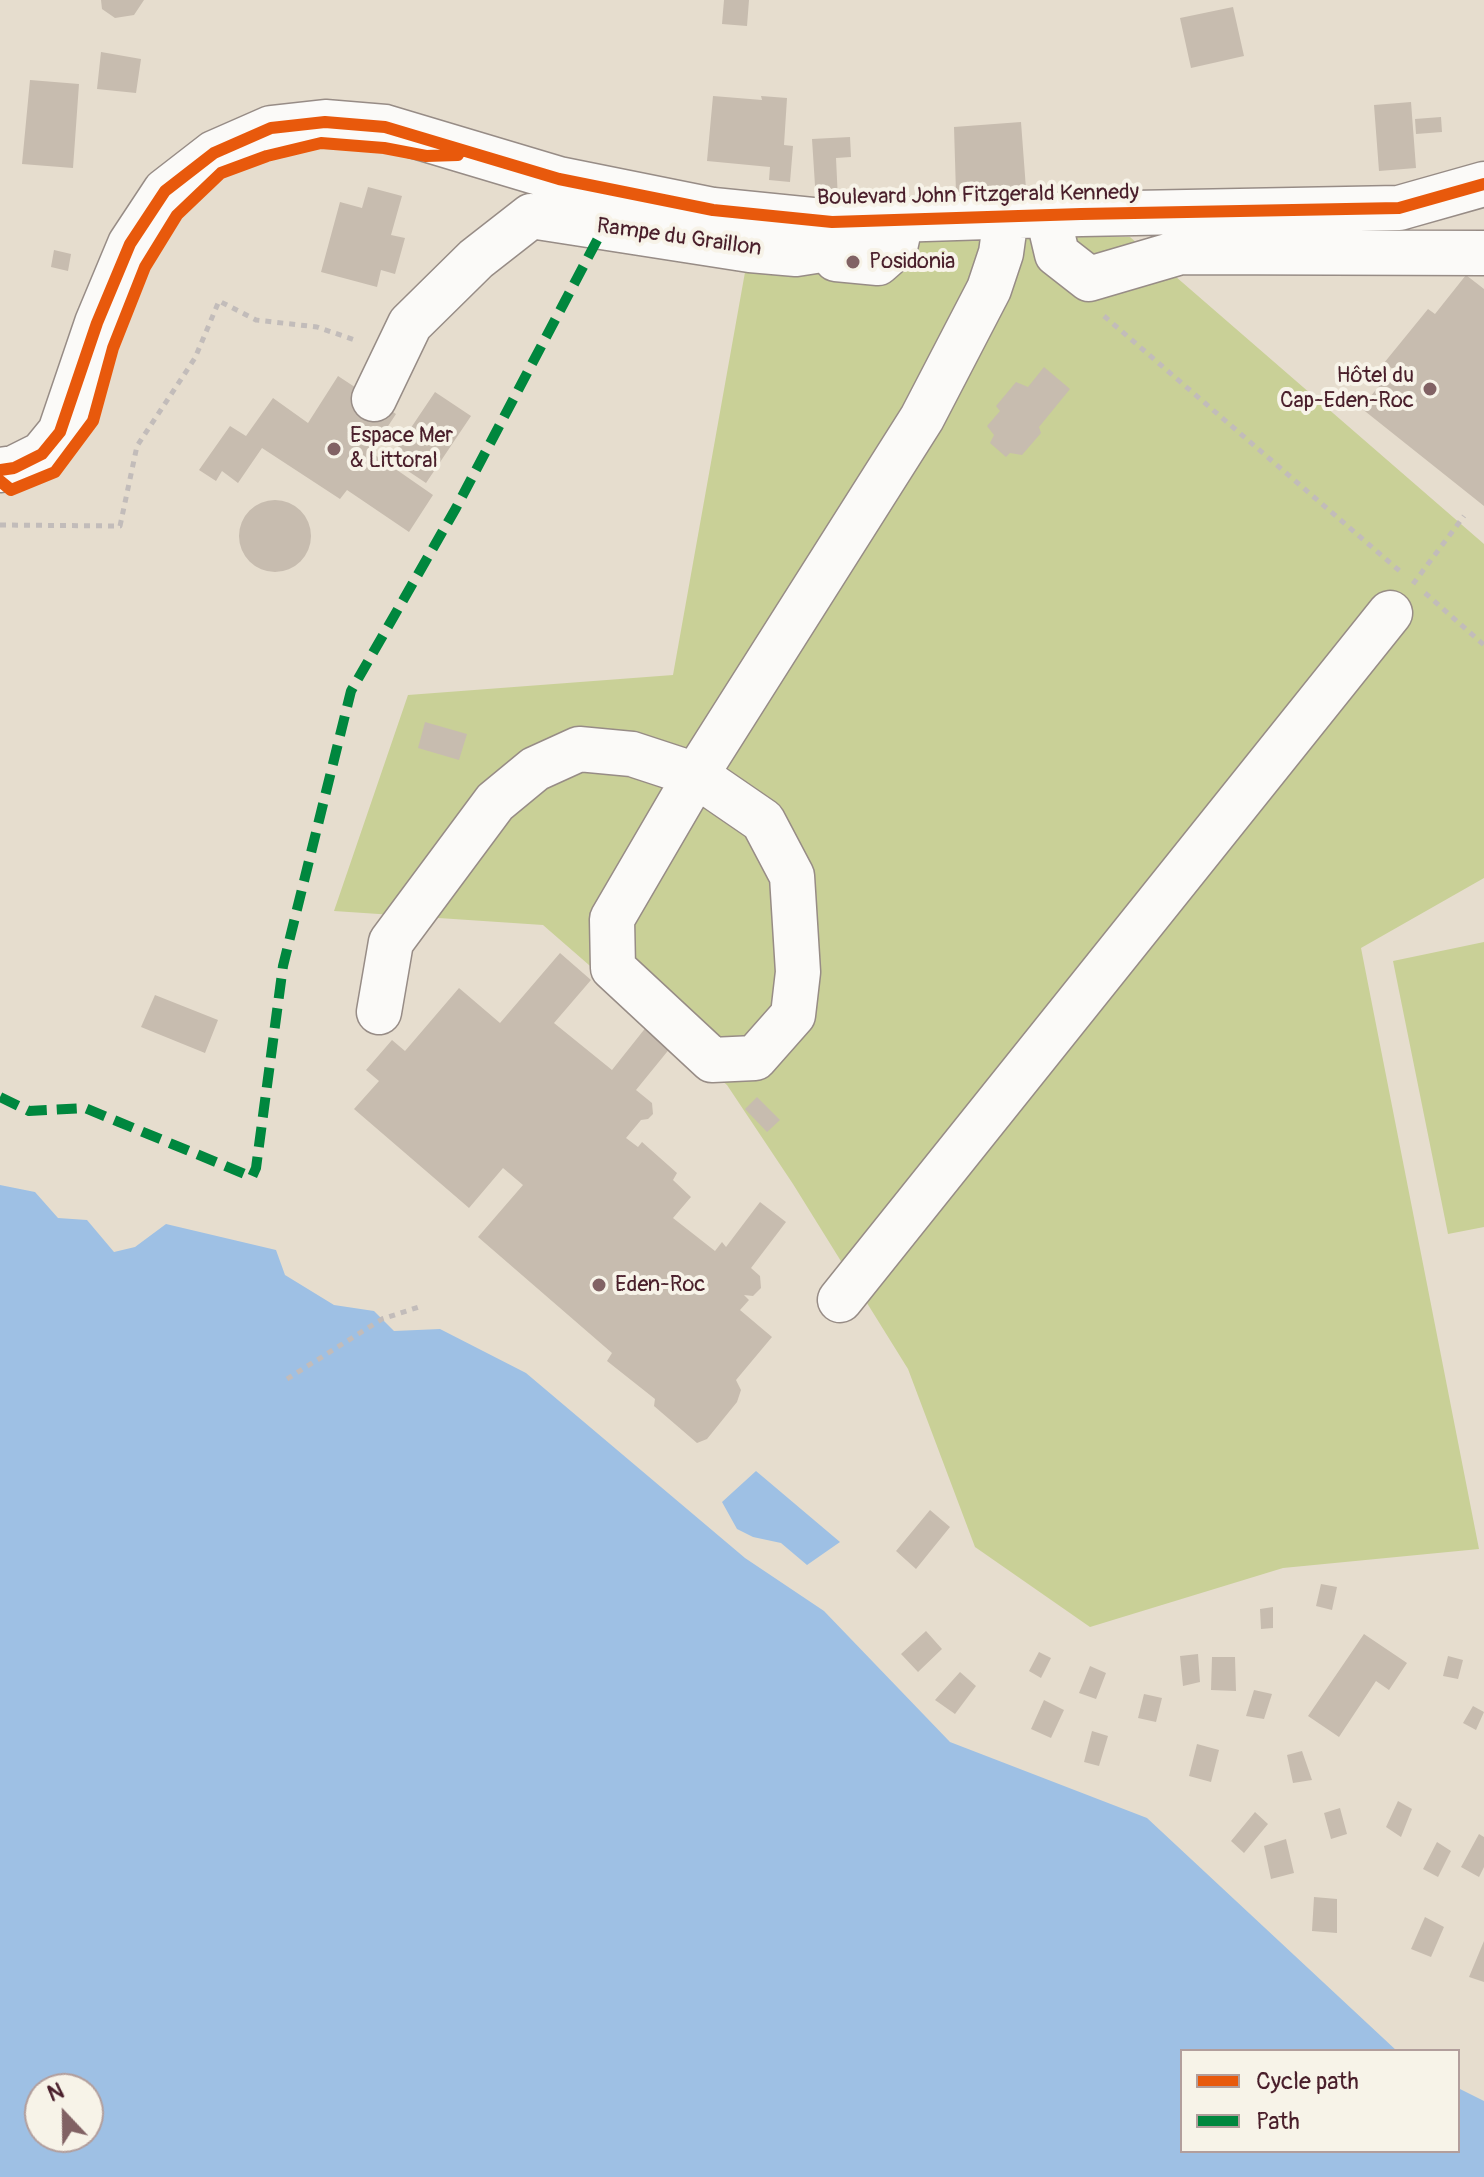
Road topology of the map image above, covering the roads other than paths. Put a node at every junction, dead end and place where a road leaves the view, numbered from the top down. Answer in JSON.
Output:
{"nodes":[{"id":1,"x":1484,"y":184,"type":"edge"},
{"id":2,"x":1048,"y":216,"type":"junction"},
{"id":3,"x":1006,"y":217,"type":"junction"},
{"id":4,"x":830,"y":236,"type":"junction"},
{"id":5,"x":1484,"y":253,"type":"edge"},
{"id":6,"x":374,"y":399,"type":"dead end"},
{"id":7,"x":0,"y":470,"type":"edge"},
{"id":8,"x":1402,"y":598,"type":"road end"},
{"id":9,"x":696,"y":775,"type":"junction"},
{"id":10,"x":379,"y":1012,"type":"dead end"},
{"id":11,"x":840,"y":1300,"type":"dead end"}],
"edges":[{"from":1,"to":2,"type":"street","name":"Boulevard John Fitzgerald Kennedy"},
{"from":2,"to":3,"type":"street","name":"Boulevard John Fitzgerald Kennedy"},
{"from":2,"to":5,"type":"street"},
{"from":3,"to":4,"type":"street","name":"Boulevard John Fitzgerald Kennedy"},
{"from":3,"to":9,"type":"street"},
{"from":4,"to":6,"type":"street","name":"Rampe du Graillon"},
{"from":4,"to":7,"type":"street","name":"Boulevard John Fitzgerald Kennedy"},
{"from":8,"to":11,"type":"street"},
{"from":9,"to":9,"type":"street"},
{"from":9,"to":10,"type":"street"}]}
